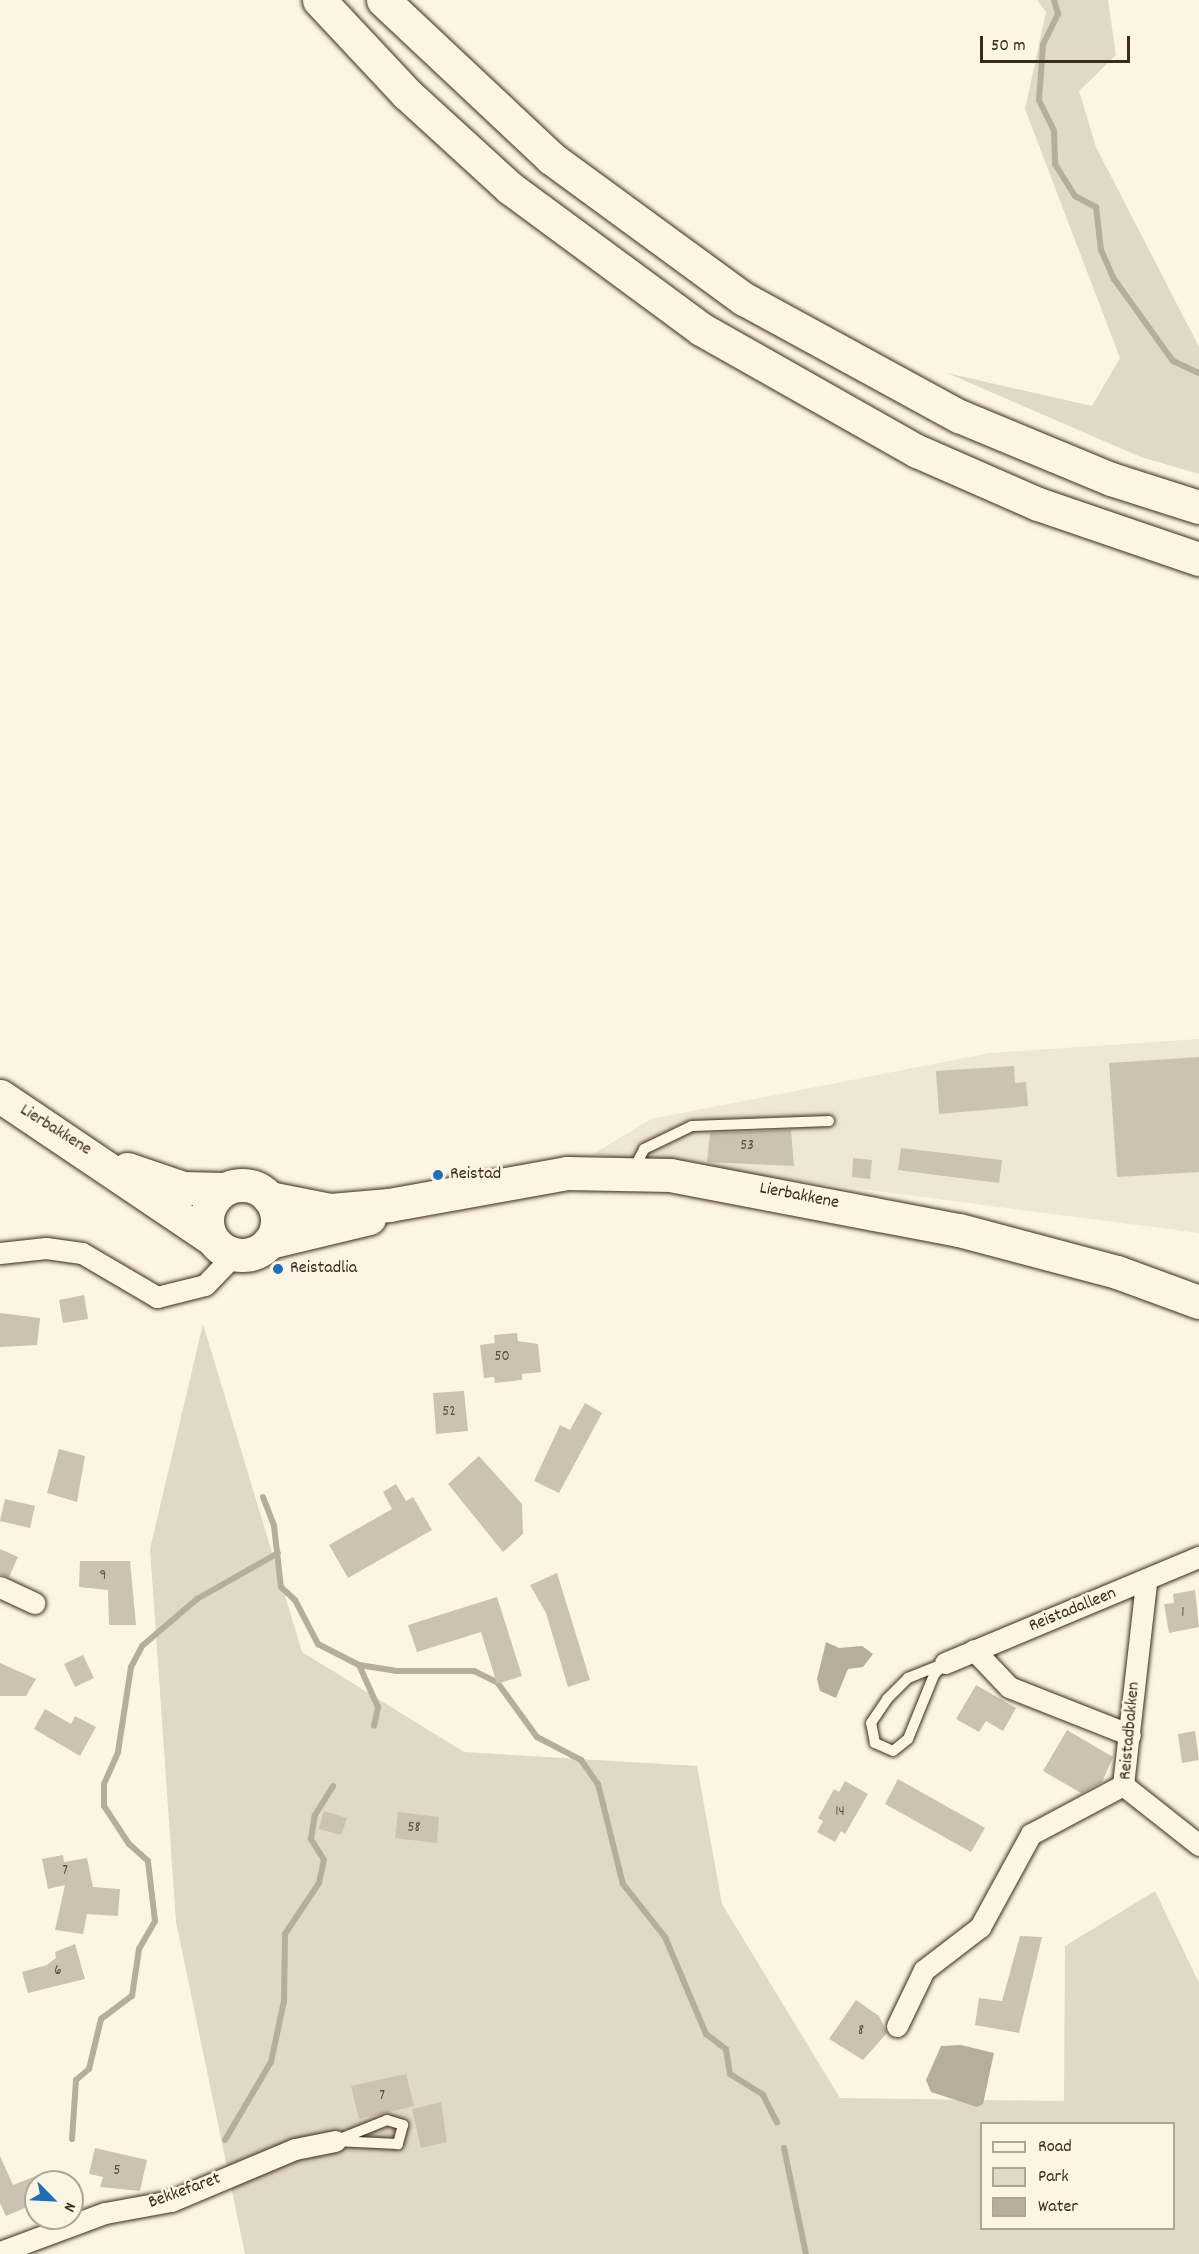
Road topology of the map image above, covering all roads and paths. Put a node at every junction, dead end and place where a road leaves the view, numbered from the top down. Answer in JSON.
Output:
{"nodes":[{"id":1,"x":319,"y":0,"type":"edge"},
{"id":2,"x":383,"y":0,"type":"edge"},
{"id":3,"x":1199,"y":507,"type":"edge"},
{"id":4,"x":1199,"y":559,"type":"edge"},
{"id":5,"x":0,"y":1096,"type":"edge"},
{"id":6,"x":829,"y":1121,"type":"dead end"},
{"id":7,"x":110,"y":1166,"type":"junction"},
{"id":8,"x":632,"y":1172,"type":"junction"},
{"id":9,"x":224,"y":1189,"type":"junction"},
{"id":10,"x":269,"y":1198,"type":"junction"},
{"id":11,"x":389,"y":1205,"type":"junction"},
{"id":12,"x":269,"y":1242,"type":"junction"},
{"id":13,"x":223,"y":1247,"type":"junction"},
{"id":14,"x":0,"y":1252,"type":"edge"},
{"id":15,"x":1199,"y":1302,"type":"edge"},
{"id":16,"x":1199,"y":1557,"type":"edge"},
{"id":17,"x":1146,"y":1583,"type":"junction"},
{"id":18,"x":0,"y":1587,"type":"edge"},
{"id":19,"x":35,"y":1603,"type":"dead end"},
{"id":20,"x":974,"y":1650,"type":"junction"},
{"id":21,"x":945,"y":1663,"type":"junction"},
{"id":22,"x":1130,"y":1735,"type":"junction"},
{"id":23,"x":1123,"y":1785,"type":"junction"},
{"id":24,"x":1199,"y":1845,"type":"edge"},
{"id":25,"x":897,"y":2026,"type":"dead end"},
{"id":26,"x":335,"y":2141,"type":"junction"},
{"id":27,"x":0,"y":2252,"type":"edge"}],
"edges":[{"from":1,"to":4,"type":"main road"},
{"from":2,"to":3,"type":"main road"},
{"from":5,"to":7,"type":"main road","name":"Lierbakkene"},
{"from":6,"to":8,"type":"lane"},
{"from":7,"to":9,"type":"main road","name":"Lierbakkene"},
{"from":7,"to":13,"type":"main road","name":"Lierbakkene"},
{"from":8,"to":11,"type":"main road","name":"Lierbakkene"},
{"from":8,"to":15,"type":"main road","name":"Lierbakkene"},
{"from":9,"to":10,"type":"main road"},
{"from":9,"to":13,"type":"main road"},
{"from":10,"to":11,"type":"main road","name":"Lierbakkene"},
{"from":10,"to":12,"type":"main road"},
{"from":11,"to":12,"type":"main road","name":"Lierbakkene"},
{"from":12,"to":13,"type":"main road"},
{"from":13,"to":14,"type":"street"},
{"from":16,"to":17,"type":"street","name":"Reistadalleen"},
{"from":17,"to":20,"type":"street","name":"Reistadalleen"},
{"from":17,"to":22,"type":"street","name":"Reistadbakken"},
{"from":18,"to":19,"type":"street"},
{"from":20,"to":21,"type":"street","name":"Reistadalleen"},
{"from":20,"to":22,"type":"street"},
{"from":21,"to":21,"type":"lane","name":"Reistadalleen"},
{"from":22,"to":23,"type":"street","name":"Reistadbakken"},
{"from":23,"to":24,"type":"street","name":"Reistadbakken"},
{"from":23,"to":25,"type":"street"},
{"from":26,"to":26,"type":"lane","name":"Bekkefaret"},
{"from":26,"to":27,"type":"street","name":"Bekkefaret"}]}
